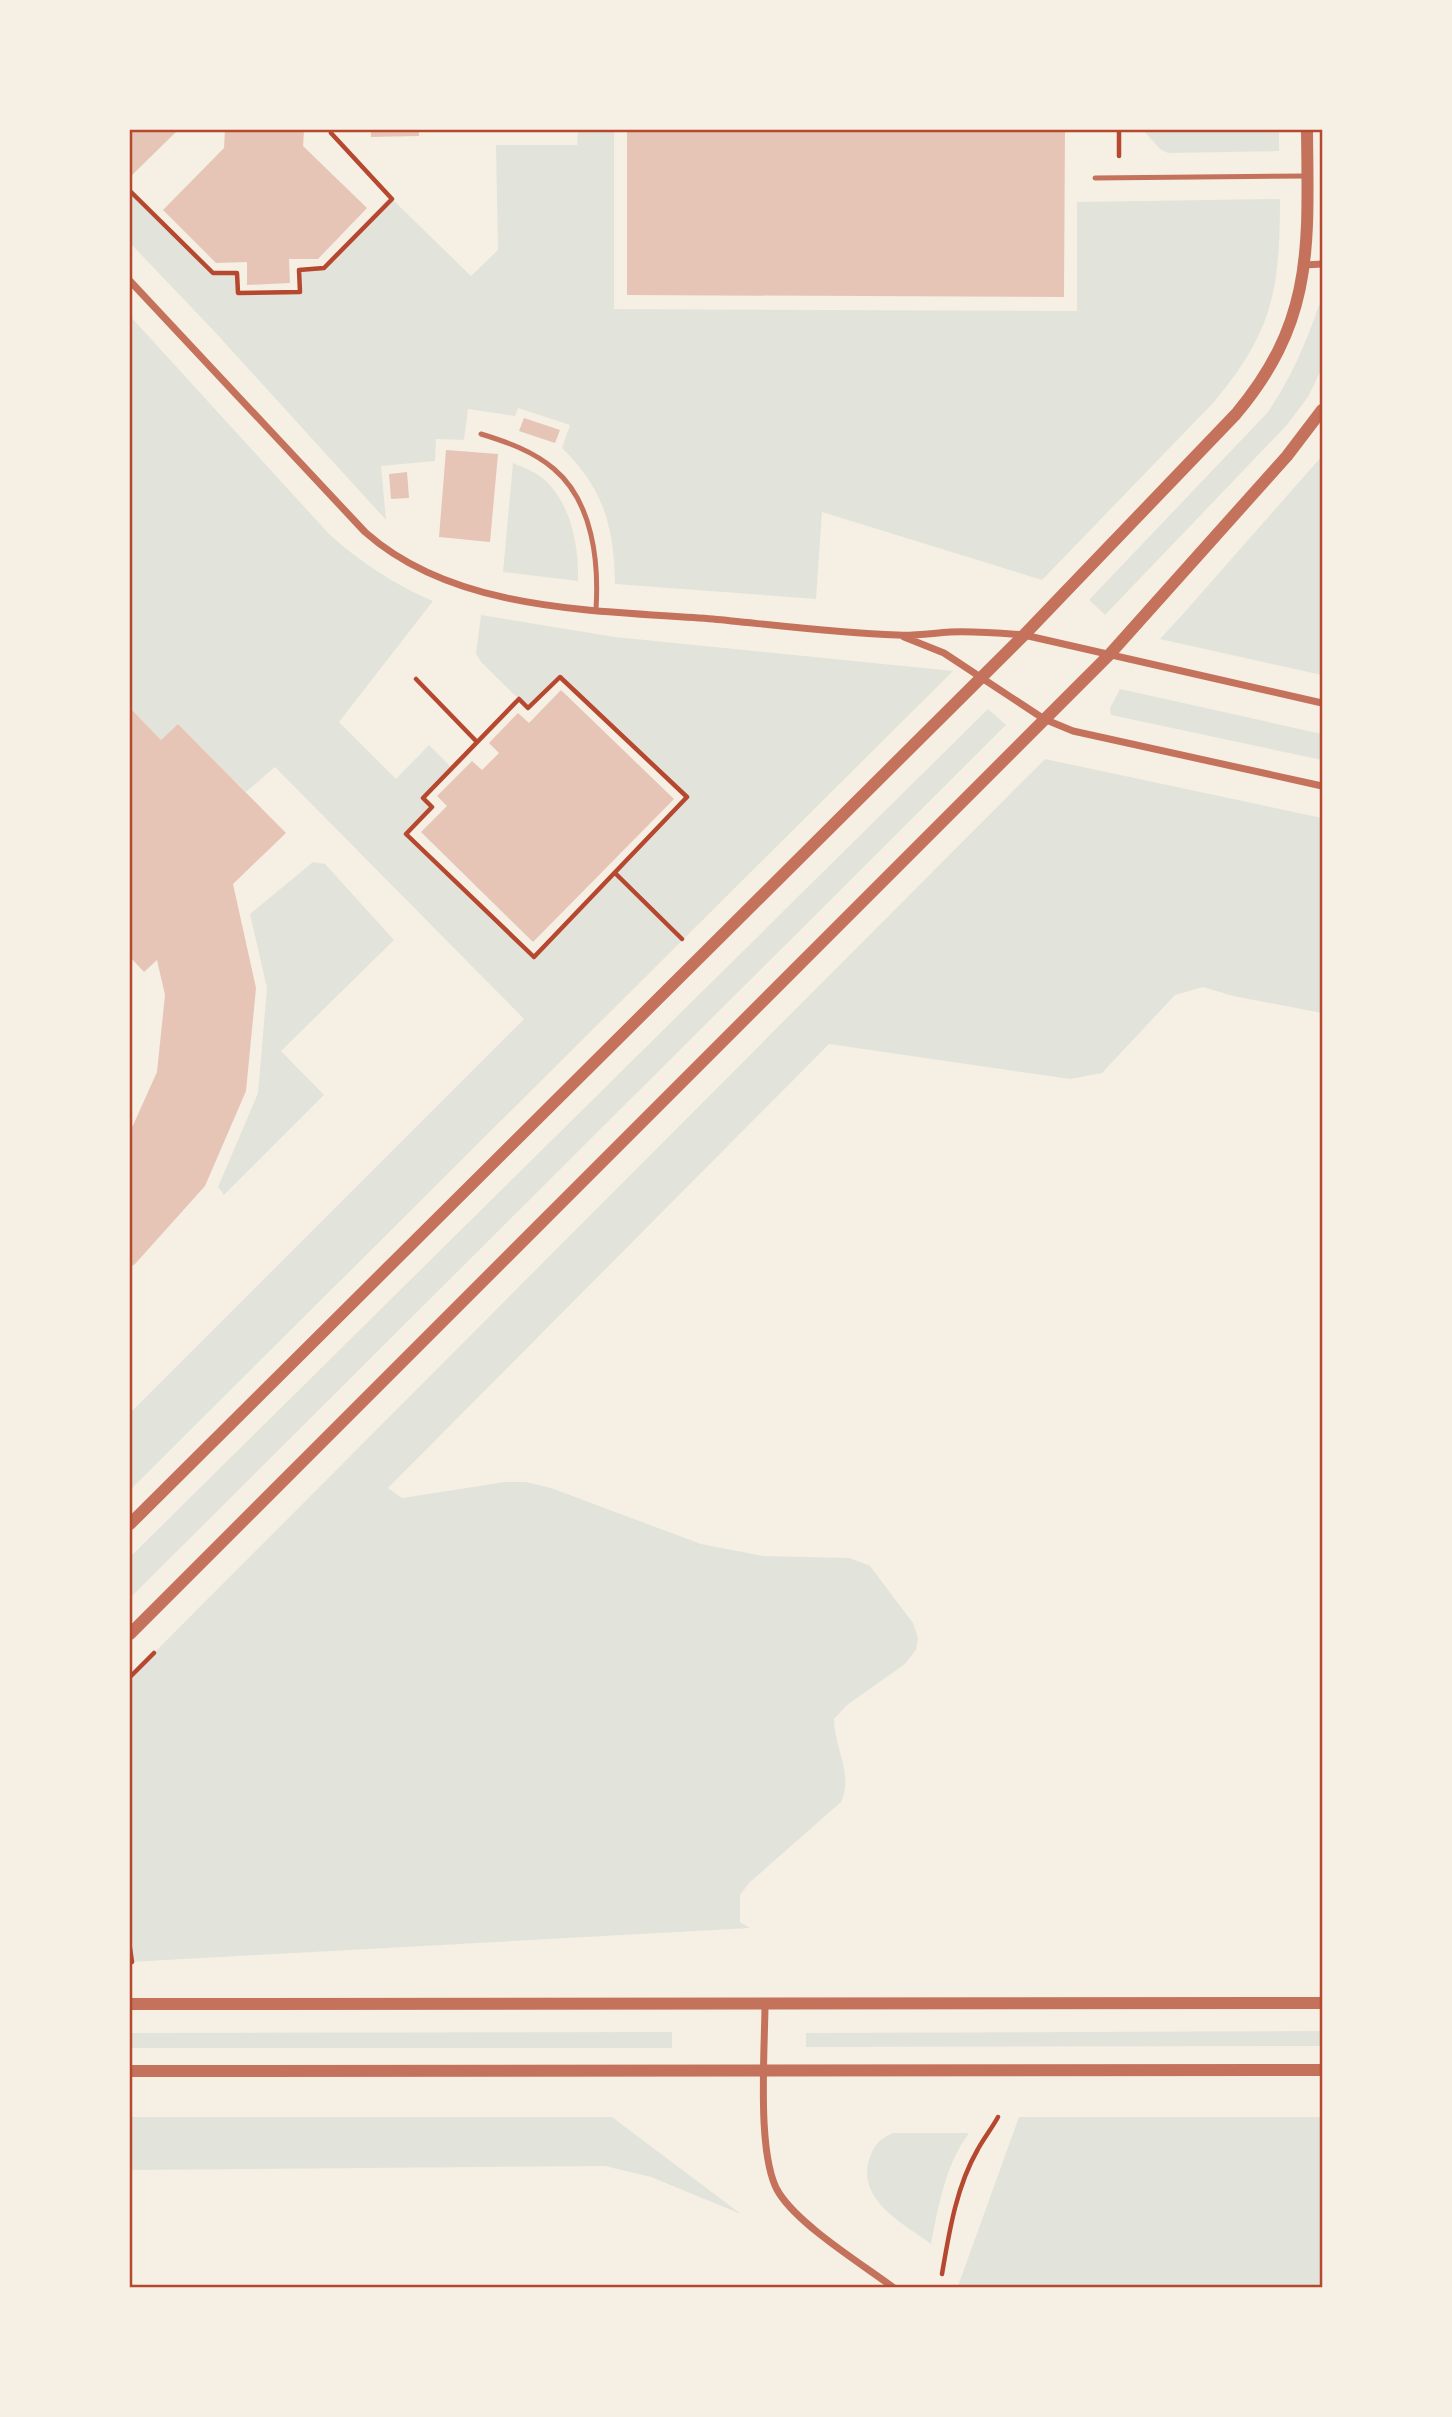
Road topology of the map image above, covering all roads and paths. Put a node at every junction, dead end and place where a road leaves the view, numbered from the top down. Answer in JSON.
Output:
{"nodes":[{"id":1,"x":1307,"y":130,"type":"edge"},
{"id":2,"x":331,"y":133,"type":"dead end"},
{"id":3,"x":1307,"y":176,"type":"junction"},
{"id":4,"x":1095,"y":178,"type":"dead end"},
{"id":5,"x":130,"y":191,"type":"edge"},
{"id":6,"x":1322,"y":264,"type":"edge"},
{"id":7,"x":1305,"y":265,"type":"junction"},
{"id":8,"x":130,"y":281,"type":"edge"},
{"id":9,"x":1322,"y":410,"type":"edge"},
{"id":10,"x":481,"y":434,"type":"dead end"},
{"id":11,"x":596,"y":610,"type":"junction"},
{"id":12,"x":900,"y":635,"type":"junction"},
{"id":13,"x":1024,"y":635,"type":"junction"},
{"id":14,"x":1109,"y":655,"type":"junction"},
{"id":15,"x":982,"y":678,"type":"junction"},
{"id":16,"x":416,"y":679,"type":"dead end"},
{"id":17,"x":1322,"y":703,"type":"edge"},
{"id":18,"x":1044,"y":719,"type":"junction"},
{"id":19,"x":477,"y":742,"type":"junction"},
{"id":20,"x":1322,"y":786,"type":"edge"},
{"id":21,"x":615,"y":873,"type":"junction"},
{"id":22,"x":692,"y":930,"type":"dead end"},
{"id":23,"x":130,"y":1524,"type":"edge"},
{"id":24,"x":130,"y":1634,"type":"edge"},
{"id":25,"x":130,"y":1948,"type":"edge"},
{"id":26,"x":132,"y":1962,"type":"dead end"},
{"id":27,"x":765,"y":2003,"type":"junction"},
{"id":28,"x":1322,"y":2003,"type":"edge"},
{"id":29,"x":130,"y":2004,"type":"edge"},
{"id":30,"x":1322,"y":2070,"type":"edge"},
{"id":31,"x":130,"y":2071,"type":"edge"},
{"id":32,"x":765,"y":2071,"type":"junction"},
{"id":33,"x":998,"y":2117,"type":"dead end"},
{"id":34,"x":942,"y":2274,"type":"dead end"},
{"id":35,"x":894,"y":2287,"type":"edge"}],
"edges":[{"from":1,"to":3,"type":"street"},
{"from":2,"to":5,"type":"path"},
{"from":3,"to":4,"type":"lane"},
{"from":3,"to":7,"type":"street"},
{"from":6,"to":7,"type":"street"},
{"from":7,"to":13,"type":"street"},
{"from":8,"to":11,"type":"street"},
{"from":9,"to":14,"type":"street"},
{"from":10,"to":11,"type":"lane"},
{"from":11,"to":12,"type":"street"},
{"from":12,"to":13,"type":"street"},
{"from":12,"to":15,"type":"street"},
{"from":13,"to":14,"type":"street"},
{"from":13,"to":15,"type":"street"},
{"from":14,"to":17,"type":"street"},
{"from":14,"to":18,"type":"street"},
{"from":15,"to":18,"type":"street"},
{"from":15,"to":23,"type":"street"},
{"from":16,"to":19,"type":"path"},
{"from":18,"to":20,"type":"street"},
{"from":18,"to":24,"type":"street"},
{"from":19,"to":21,"type":"path"},
{"from":19,"to":21,"type":"path"},
{"from":21,"to":22,"type":"path"},
{"from":25,"to":26,"type":"path"},
{"from":27,"to":28,"type":"street"},
{"from":27,"to":29,"type":"street"},
{"from":27,"to":32,"type":"street"},
{"from":30,"to":32,"type":"street"},
{"from":31,"to":32,"type":"street"},
{"from":32,"to":35,"type":"street"},
{"from":33,"to":34,"type":"path"}]}
